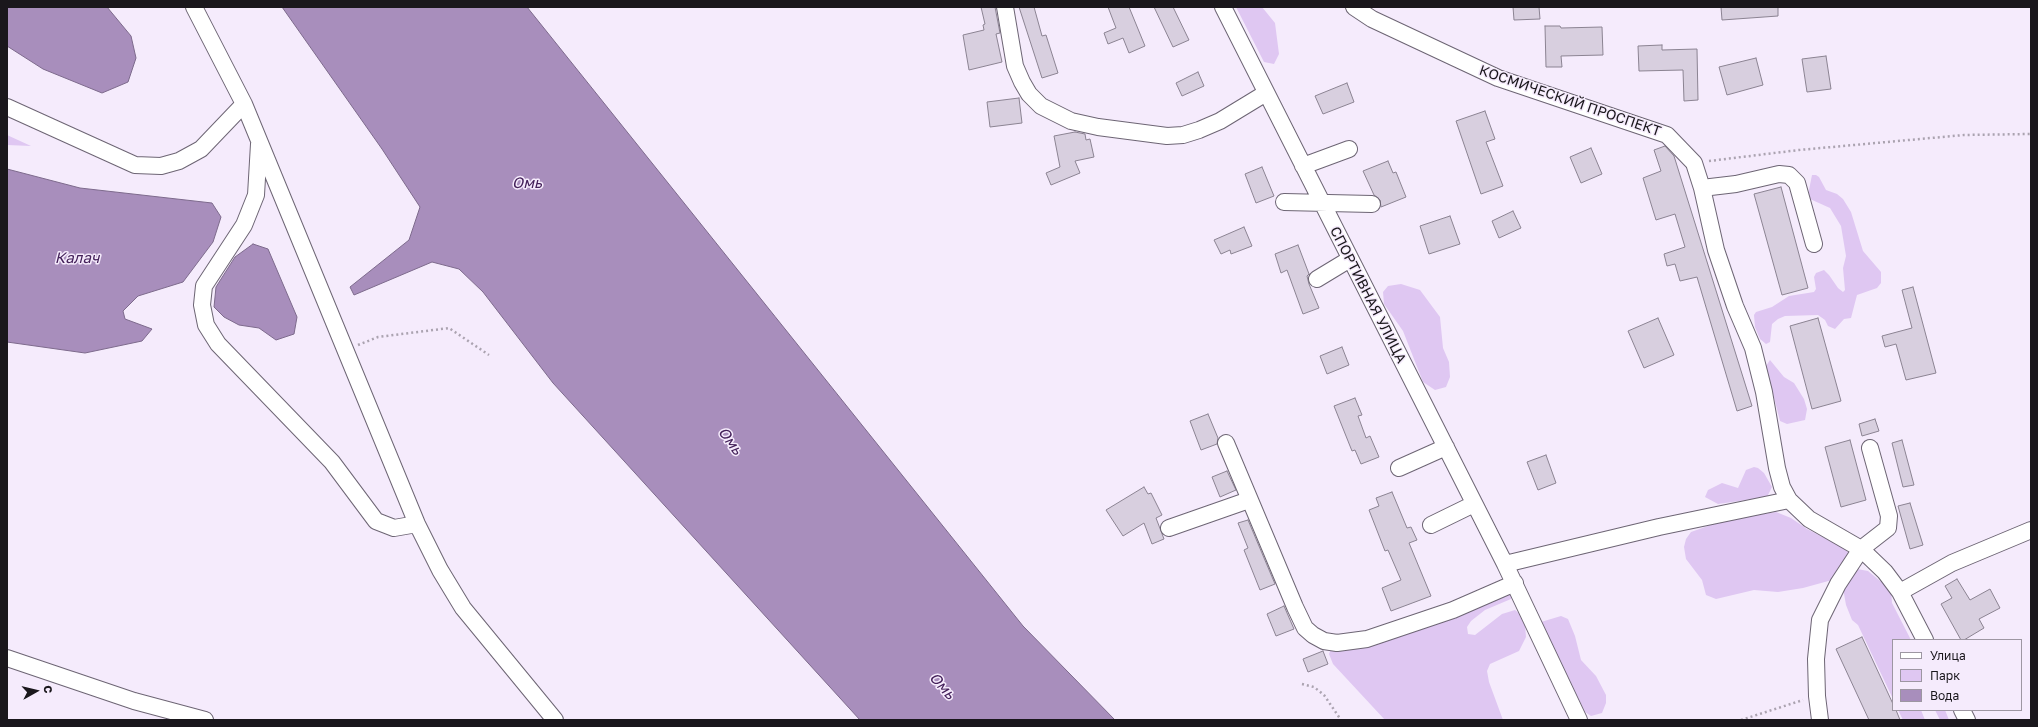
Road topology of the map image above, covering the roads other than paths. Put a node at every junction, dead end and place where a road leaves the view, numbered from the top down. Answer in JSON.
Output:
{"nodes":[{"id":1,"x":194,"y":7,"type":"edge"},
{"id":2,"x":1005,"y":7,"type":"edge"},
{"id":3,"x":1223,"y":7,"type":"edge"},
{"id":4,"x":1354,"y":7,"type":"edge"},
{"id":5,"x":1266,"y":93,"type":"junction"},
{"id":6,"x":244,"y":104,"type":"junction"},
{"id":7,"x":7,"y":107,"type":"edge"},
{"id":8,"x":259,"y":140,"type":"junction"},
{"id":9,"x":1349,"y":149,"type":"dead end"},
{"id":10,"x":1303,"y":166,"type":"junction"},
{"id":11,"x":1702,"y":188,"type":"junction"},
{"id":12,"x":1284,"y":202,"type":"dead end"},
{"id":13,"x":1321,"y":203,"type":"junction"},
{"id":14,"x":1372,"y":204,"type":"dead end"},
{"id":15,"x":1814,"y":244,"type":"dead end"},
{"id":16,"x":1350,"y":259,"type":"junction"},
{"id":17,"x":1316,"y":279,"type":"dead end"},
{"id":18,"x":1226,"y":443,"type":"dead end"},
{"id":19,"x":1446,"y":447,"type":"junction"},
{"id":20,"x":1870,"y":448,"type":"dead end"},
{"id":21,"x":1399,"y":468,"type":"dead end"},
{"id":22,"x":1249,"y":500,"type":"junction"},
{"id":23,"x":1789,"y":500,"type":"junction"},
{"id":24,"x":1474,"y":504,"type":"junction"},
{"id":25,"x":417,"y":524,"type":"junction"},
{"id":26,"x":1431,"y":525,"type":"dead end"},
{"id":27,"x":1169,"y":528,"type":"dead end"},
{"id":28,"x":2031,"y":530,"type":"edge"},
{"id":29,"x":1861,"y":550,"type":"junction"},
{"id":30,"x":1505,"y":564,"type":"junction"},
{"id":31,"x":1515,"y":583,"type":"junction"},
{"id":32,"x":1900,"y":592,"type":"junction"},
{"id":33,"x":1924,"y":639,"type":"edge"},
{"id":34,"x":7,"y":658,"type":"edge"},
{"id":35,"x":1962,"y":711,"type":"edge"},
{"id":36,"x":546,"y":717,"type":"edge"},
{"id":37,"x":205,"y":720,"type":"edge"},
{"id":38,"x":1579,"y":720,"type":"edge"},
{"id":39,"x":1820,"y":720,"type":"edge"},
{"id":40,"x":1967,"y":720,"type":"edge"}],
"edges":[{"from":1,"to":6,"type":"street"},
{"from":2,"to":5,"type":"street"},
{"from":3,"to":5,"type":"street","name":"СПОРТИВНАЯ УЛИЦА"},
{"from":4,"to":11,"type":"street","name":"КОСМИЧЕСКИЙ ПРОСПЕКТ"},
{"from":5,"to":10,"type":"street","name":"СПОРТИВНАЯ УЛИЦА"},
{"from":6,"to":7,"type":"street"},
{"from":6,"to":8,"type":"street"},
{"from":8,"to":25,"type":"street"},
{"from":8,"to":25,"type":"street"},
{"from":9,"to":10,"type":"street"},
{"from":10,"to":13,"type":"street","name":"СПОРТИВНАЯ УЛИЦА"},
{"from":11,"to":15,"type":"street"},
{"from":11,"to":23,"type":"street","name":"КОСМИЧЕСКИЙ ПРОСПЕКТ"},
{"from":12,"to":13,"type":"street"},
{"from":13,"to":14,"type":"street"},
{"from":13,"to":16,"type":"street","name":"СПОРТИВНАЯ УЛИЦА"},
{"from":16,"to":17,"type":"street"},
{"from":16,"to":19,"type":"street","name":"СПОРТИВНАЯ УЛИЦА"},
{"from":18,"to":22,"type":"street"},
{"from":19,"to":21,"type":"street"},
{"from":19,"to":24,"type":"street","name":"СПОРТИВНАЯ УЛИЦА"},
{"from":20,"to":29,"type":"street"},
{"from":22,"to":27,"type":"street"},
{"from":22,"to":31,"type":"street"},
{"from":23,"to":29,"type":"street","name":"КОСМИЧЕСКИЙ ПРОСПЕКТ"},
{"from":23,"to":30,"type":"street"},
{"from":24,"to":26,"type":"street"},
{"from":24,"to":30,"type":"street","name":"СПОРТИВНАЯ УЛИЦА"},
{"from":25,"to":36,"type":"street"},
{"from":28,"to":32,"type":"street"},
{"from":29,"to":32,"type":"street","name":"КОСМИЧЕСКИЙ ПРОСПЕКТ"},
{"from":29,"to":39,"type":"street"},
{"from":30,"to":31,"type":"street","name":"СПОРТИВНАЯ УЛИЦА"},
{"from":31,"to":38,"type":"street","name":"СПОРТИВНАЯ УЛИЦА"},
{"from":32,"to":33,"type":"street","name":"КОСМИЧЕСКИЙ ПРОСПЕКТ"},
{"from":34,"to":37,"type":"street"},
{"from":35,"to":40,"type":"street"}]}
